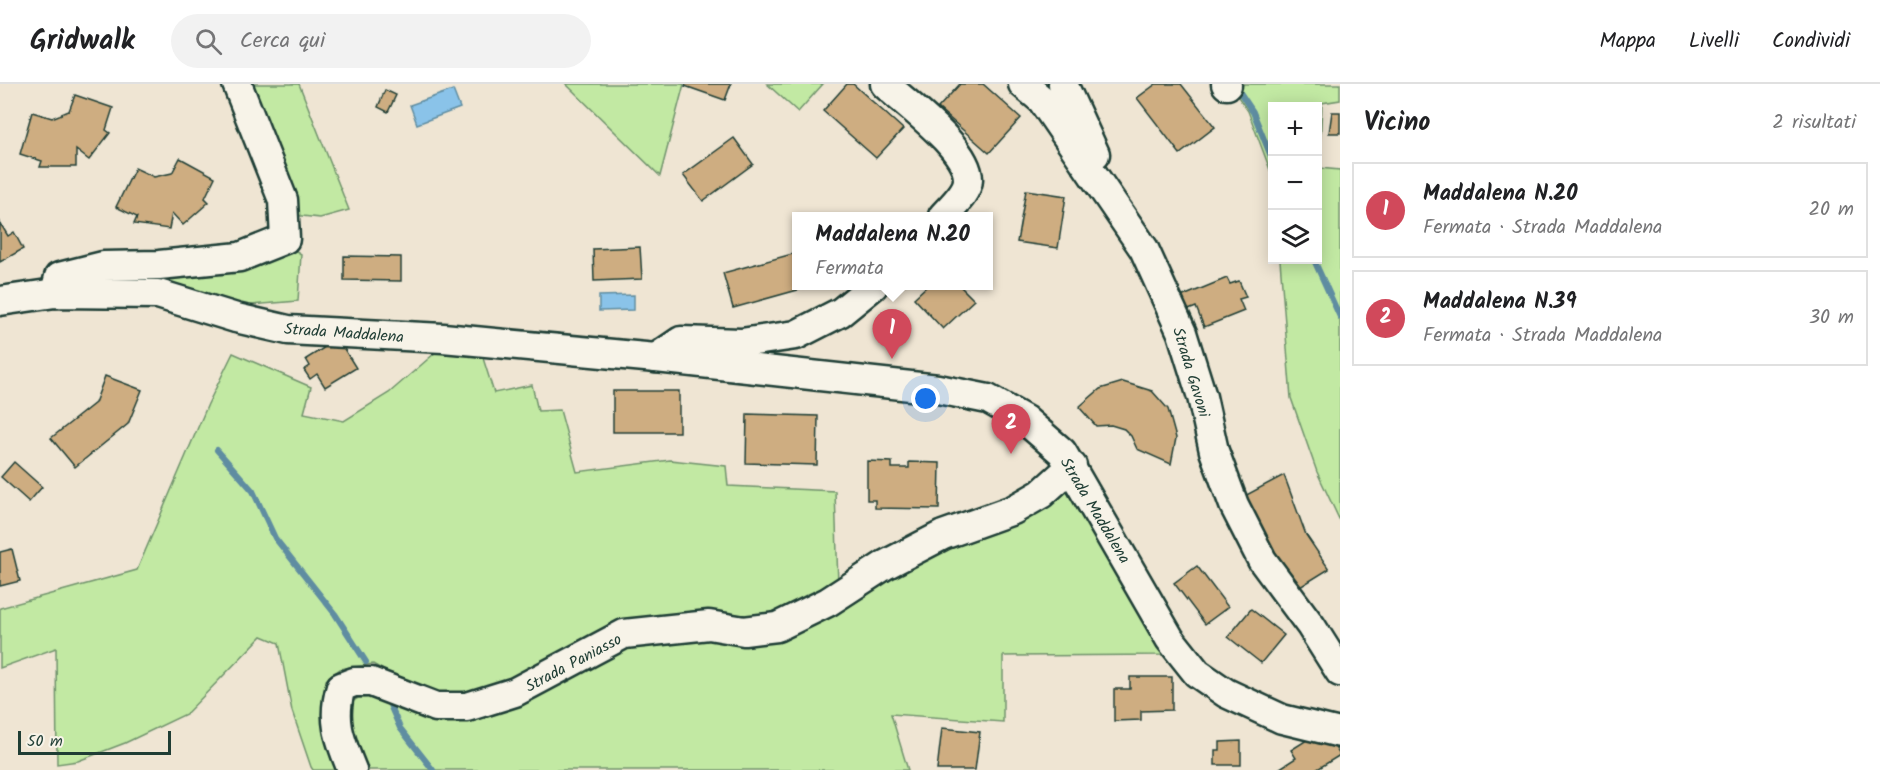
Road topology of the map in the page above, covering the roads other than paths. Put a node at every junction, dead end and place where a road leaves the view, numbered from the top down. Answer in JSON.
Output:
{"nodes":[{"id":1,"x":237,"y":84,"type":"edge"},
{"id":2,"x":885,"y":84,"type":"edge"},
{"id":3,"x":1023,"y":84,"type":"edge"},
{"id":4,"x":1063,"y":84,"type":"edge"},
{"id":5,"x":1105,"y":190,"type":"junction"},
{"id":6,"x":946,"y":212,"type":"edge"},
{"id":7,"x":867,"y":290,"type":"edge"},
{"id":8,"x":55,"y":293,"type":"junction"},
{"id":9,"x":0,"y":301,"type":"edge"},
{"id":10,"x":656,"y":358,"type":"junction"},
{"id":11,"x":1072,"y":466,"type":"junction"},
{"id":12,"x":1340,"y":672,"type":"edge"},
{"id":13,"x":1340,"y":733,"type":"edge"},
{"id":14,"x":352,"y":770,"type":"edge"}],
"edges":[{"from":1,"to":8,"type":"street"},
{"from":2,"to":6,"type":"street"},
{"from":3,"to":5,"type":"street","name":"Strada Gavoni"},
{"from":4,"to":5,"type":"street"},
{"from":5,"to":12,"type":"street","name":"Strada Gavoni"},
{"from":7,"to":10,"type":"street"},
{"from":8,"to":9,"type":"street","name":"Strada Maddalena"},
{"from":8,"to":10,"type":"street","name":"Strada Maddalena"},
{"from":10,"to":11,"type":"street","name":"Strada Maddalena"},
{"from":11,"to":13,"type":"street","name":"Strada Maddalena"},
{"from":11,"to":14,"type":"street","name":"Strada Paniasso"}]}
